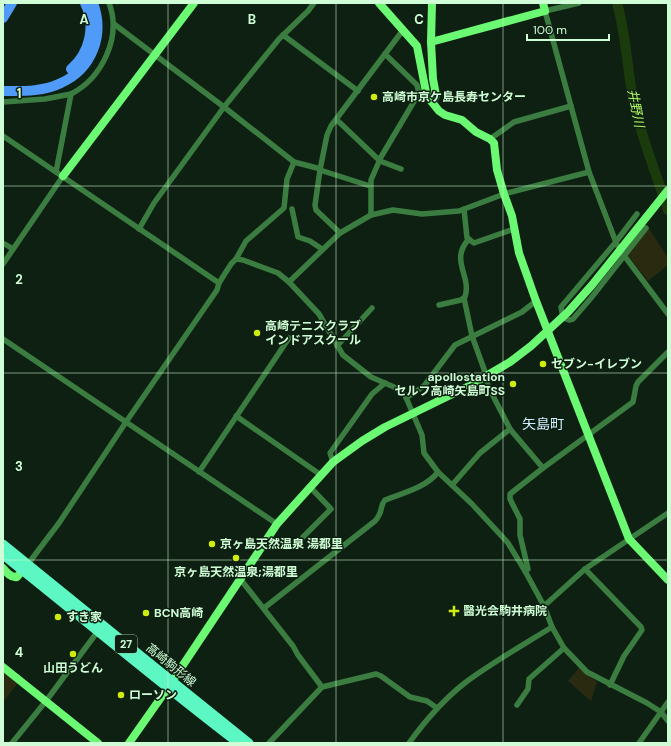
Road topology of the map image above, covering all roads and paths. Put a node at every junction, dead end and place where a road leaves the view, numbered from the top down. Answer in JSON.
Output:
{"nodes":[{"id":1,"x":12,"y":3,"type":"edge"},
{"id":2,"x":85,"y":3,"type":"edge"},
{"id":3,"x":93,"y":3,"type":"edge"},
{"id":4,"x":109,"y":3,"type":"edge"},
{"id":5,"x":194,"y":3,"type":"edge"},
{"id":6,"x":314,"y":3,"type":"edge"},
{"id":7,"x":379,"y":3,"type":"edge"},
{"id":8,"x":432,"y":3,"type":"edge"},
{"id":9,"x":579,"y":3,"type":"edge"},
{"id":10,"x":544,"y":7,"type":"edge"},
{"id":11,"x":3,"y":18,"type":"edge"},
{"id":12,"x":114,"y":24,"type":"junction"},
{"id":13,"x":403,"y":30,"type":"junction"},
{"id":14,"x":283,"y":35,"type":"junction"},
{"id":15,"x":431,"y":42,"type":"junction"},
{"id":16,"x":385,"y":54,"type":"junction"},
{"id":17,"x":155,"y":55,"type":"junction"},
{"id":18,"x":3,"y":85,"type":"edge"},
{"id":19,"x":3,"y":91,"type":"edge"},
{"id":20,"x":358,"y":91,"type":"junction"},
{"id":21,"x":70,"y":94,"type":"junction"},
{"id":22,"x":431,"y":101,"type":"junction"},
{"id":23,"x":3,"y":102,"type":"edge"},
{"id":24,"x":571,"y":106,"type":"junction"},
{"id":25,"x":224,"y":107,"type":"junction"},
{"id":26,"x":337,"y":120,"type":"junction"},
{"id":27,"x":3,"y":136,"type":"edge"},
{"id":28,"x":490,"y":139,"type":"junction"},
{"id":29,"x":380,"y":161,"type":"junction"},
{"id":30,"x":294,"y":162,"type":"junction"},
{"id":31,"x":402,"y":169,"type":"dead end"},
{"id":32,"x":320,"y":170,"type":"junction"},
{"id":33,"x":588,"y":172,"type":"junction"},
{"id":34,"x":59,"y":174,"type":"junction"},
{"id":35,"x":370,"y":186,"type":"junction"},
{"id":36,"x":668,"y":190,"type":"edge"},
{"id":37,"x":504,"y":194,"type":"junction"},
{"id":38,"x":464,"y":209,"type":"junction"},
{"id":39,"x":292,"y":210,"type":"dead end"},
{"id":40,"x":637,"y":214,"type":"dead end"},
{"id":41,"x":371,"y":215,"type":"junction"},
{"id":42,"x":646,"y":228,"type":"dead end"},
{"id":43,"x":139,"y":229,"type":"junction"},
{"id":44,"x":514,"y":230,"type":"junction"},
{"id":45,"x":340,"y":233,"type":"junction"},
{"id":46,"x":469,"y":239,"type":"junction"},
{"id":47,"x":3,"y":243,"type":"edge"},
{"id":48,"x":616,"y":244,"type":"junction"},
{"id":49,"x":13,"y":249,"type":"junction"},
{"id":50,"x":322,"y":250,"type":"junction"},
{"id":51,"x":623,"y":255,"type":"junction"},
{"id":52,"x":236,"y":259,"type":"junction"},
{"id":53,"x":3,"y":264,"type":"edge"},
{"id":54,"x":289,"y":282,"type":"junction"},
{"id":55,"x":219,"y":283,"type":"junction"},
{"id":56,"x":464,"y":298,"type":"junction"},
{"id":57,"x":536,"y":301,"type":"junction"},
{"id":58,"x":439,"y":305,"type":"dead end"},
{"id":59,"x":372,"y":308,"type":"dead end"},
{"id":60,"x":668,"y":314,"type":"edge"},
{"id":61,"x":562,"y":318,"type":"junction"},
{"id":62,"x":548,"y":332,"type":"junction"},
{"id":63,"x":472,"y":336,"type":"junction"},
{"id":64,"x":290,"y":338,"type":"dead end"},
{"id":65,"x":3,"y":339,"type":"edge"},
{"id":66,"x":337,"y":346,"type":"junction"},
{"id":67,"x":668,"y":352,"type":"edge"},
{"id":68,"x":485,"y":377,"type":"junction"},
{"id":69,"x":385,"y":383,"type":"junction"},
{"id":70,"x":406,"y":398,"type":"junction"},
{"id":71,"x":413,"y":413,"type":"junction"},
{"id":72,"x":236,"y":416,"type":"junction"},
{"id":73,"x":126,"y":422,"type":"junction"},
{"id":74,"x":510,"y":429,"type":"junction"},
{"id":75,"x":588,"y":436,"type":"junction"},
{"id":76,"x":333,"y":462,"type":"junction"},
{"id":77,"x":543,"y":468,"type":"junction"},
{"id":78,"x":199,"y":472,"type":"junction"},
{"id":79,"x":438,"y":472,"type":"junction"},
{"id":80,"x":321,"y":475,"type":"junction"},
{"id":81,"x":452,"y":485,"type":"junction"},
{"id":82,"x":310,"y":487,"type":"junction"},
{"id":83,"x":668,"y":513,"type":"edge"},
{"id":84,"x":278,"y":524,"type":"junction"},
{"id":85,"x":303,"y":537,"type":"dead end"},
{"id":86,"x":629,"y":539,"type":"junction"},
{"id":87,"x":3,"y":544,"type":"edge"},
{"id":88,"x":3,"y":555,"type":"edge"},
{"id":89,"x":25,"y":567,"type":"junction"},
{"id":90,"x":3,"y":568,"type":"edge"},
{"id":91,"x":585,"y":569,"type":"junction"},
{"id":92,"x":525,"y":572,"type":"junction"},
{"id":93,"x":240,"y":580,"type":"junction"},
{"id":94,"x":668,"y":580,"type":"edge"},
{"id":95,"x":544,"y":606,"type":"junction"},
{"id":96,"x":264,"y":608,"type":"junction"},
{"id":97,"x":552,"y":627,"type":"junction"},
{"id":98,"x":98,"y":631,"type":"junction"},
{"id":99,"x":564,"y":648,"type":"junction"},
{"id":100,"x":3,"y":666,"type":"edge"},
{"id":101,"x":610,"y":684,"type":"junction"},
{"id":102,"x":170,"y":685,"type":"junction"},
{"id":103,"x":322,"y":687,"type":"junction"},
{"id":104,"x":46,"y":701,"type":"junction"},
{"id":105,"x":668,"y":702,"type":"edge"},
{"id":106,"x":517,"y":705,"type":"dead end"},
{"id":107,"x":438,"y":708,"type":"junction"},
{"id":108,"x":661,"y":712,"type":"junction"},
{"id":109,"x":668,"y":721,"type":"edge"},
{"id":110,"x":12,"y":743,"type":"edge"},
{"id":111,"x":98,"y":743,"type":"edge"},
{"id":112,"x":129,"y":743,"type":"edge"},
{"id":113,"x":238,"y":743,"type":"edge"},
{"id":114,"x":249,"y":743,"type":"edge"},
{"id":115,"x":269,"y":743,"type":"edge"},
{"id":116,"x":409,"y":743,"type":"edge"},
{"id":117,"x":639,"y":743,"type":"edge"}],
"edges":[{"from":1,"to":11,"type":"highway"},
{"from":2,"to":18,"type":"highway"},
{"from":3,"to":19,"type":"highway"},
{"from":4,"to":12,"type":"street"},
{"from":5,"to":17,"type":"street"},
{"from":6,"to":14,"type":"street"},
{"from":7,"to":13,"type":"street"},
{"from":8,"to":15,"type":"street"},
{"from":9,"to":10,"type":"street"},
{"from":10,"to":15,"type":"street"},
{"from":10,"to":24,"type":"street"},
{"from":12,"to":17,"type":"street"},
{"from":12,"to":21,"type":"street"},
{"from":13,"to":16,"type":"street"},
{"from":13,"to":22,"type":"street"},
{"from":14,"to":20,"type":"street"},
{"from":14,"to":25,"type":"street"},
{"from":15,"to":22,"type":"street"},
{"from":16,"to":20,"type":"street"},
{"from":16,"to":29,"type":"street"},
{"from":17,"to":25,"type":"street"},
{"from":17,"to":34,"type":"street"},
{"from":20,"to":26,"type":"street"},
{"from":21,"to":23,"type":"street"},
{"from":21,"to":34,"type":"street"},
{"from":22,"to":28,"type":"street"},
{"from":24,"to":28,"type":"street"},
{"from":24,"to":33,"type":"street"},
{"from":25,"to":30,"type":"street"},
{"from":25,"to":43,"type":"street"},
{"from":26,"to":29,"type":"street"},
{"from":26,"to":32,"type":"street"},
{"from":27,"to":34,"type":"street"},
{"from":28,"to":37,"type":"street"},
{"from":29,"to":31,"type":"street"},
{"from":29,"to":35,"type":"street"},
{"from":30,"to":32,"type":"street"},
{"from":30,"to":52,"type":"street"},
{"from":32,"to":35,"type":"street"},
{"from":32,"to":45,"type":"street"},
{"from":33,"to":37,"type":"street"},
{"from":33,"to":48,"type":"street"},
{"from":34,"to":43,"type":"street"},
{"from":34,"to":49,"type":"street"},
{"from":35,"to":41,"type":"street"},
{"from":36,"to":61,"type":"street"},
{"from":37,"to":38,"type":"street"},
{"from":37,"to":44,"type":"street"},
{"from":38,"to":41,"type":"street"},
{"from":38,"to":46,"type":"street"},
{"from":39,"to":50,"type":"street"},
{"from":40,"to":48,"type":"street"},
{"from":41,"to":45,"type":"street"},
{"from":42,"to":51,"type":"street"},
{"from":43,"to":55,"type":"street"},
{"from":44,"to":46,"type":"street"},
{"from":44,"to":57,"type":"street"},
{"from":45,"to":50,"type":"street"},
{"from":46,"to":56,"type":"street"},
{"from":47,"to":49,"type":"street"},
{"from":48,"to":61,"type":"street"},
{"from":49,"to":53,"type":"street"},
{"from":50,"to":54,"type":"street"},
{"from":51,"to":60,"type":"street"},
{"from":51,"to":61,"type":"street"},
{"from":52,"to":54,"type":"street"},
{"from":52,"to":55,"type":"street"},
{"from":54,"to":66,"type":"street"},
{"from":55,"to":73,"type":"street"},
{"from":56,"to":58,"type":"street"},
{"from":56,"to":63,"type":"street"},
{"from":57,"to":62,"type":"street"},
{"from":57,"to":63,"type":"street"},
{"from":59,"to":66,"type":"street"},
{"from":61,"to":62,"type":"street"},
{"from":62,"to":68,"type":"street"},
{"from":62,"to":75,"type":"street"},
{"from":63,"to":68,"type":"street"},
{"from":63,"to":70,"type":"street"},
{"from":64,"to":72,"type":"street"},
{"from":65,"to":73,"type":"street"},
{"from":66,"to":69,"type":"street"},
{"from":67,"to":75,"type":"street"},
{"from":68,"to":71,"type":"street"},
{"from":68,"to":74,"type":"street"},
{"from":69,"to":70,"type":"street"},
{"from":69,"to":76,"type":"street"},
{"from":70,"to":71,"type":"street"},
{"from":71,"to":76,"type":"street"},
{"from":71,"to":79,"type":"street"},
{"from":72,"to":78,"type":"street"},
{"from":72,"to":80,"type":"street"},
{"from":73,"to":78,"type":"street"},
{"from":73,"to":89,"type":"street"},
{"from":74,"to":77,"type":"street"},
{"from":74,"to":81,"type":"street"},
{"from":75,"to":77,"type":"street"},
{"from":75,"to":86,"type":"street"},
{"from":76,"to":80,"type":"street"},
{"from":77,"to":92,"type":"street"},
{"from":78,"to":84,"type":"street"},
{"from":79,"to":81,"type":"street"},
{"from":79,"to":96,"type":"street"},
{"from":80,"to":82,"type":"street"},
{"from":81,"to":92,"type":"street"},
{"from":82,"to":84,"type":"street"},
{"from":82,"to":85,"type":"street"},
{"from":83,"to":86,"type":"street"},
{"from":84,"to":93,"type":"street"},
{"from":86,"to":91,"type":"street"},
{"from":86,"to":94,"type":"street"},
{"from":87,"to":89,"type":"main road","name":"高崎駒形線","number":"27"},
{"from":88,"to":89,"type":"main road","name":"高崎駒形線","number":"27"},
{"from":89,"to":90,"type":"street"},
{"from":89,"to":98,"type":"main road","name":"高崎駒形線","number":"27"},
{"from":89,"to":102,"type":"main road","name":"高崎駒形線","number":"27"},
{"from":91,"to":95,"type":"street"},
{"from":91,"to":101,"type":"street"},
{"from":92,"to":95,"type":"street"},
{"from":93,"to":96,"type":"street"},
{"from":93,"to":102,"type":"street"},
{"from":95,"to":97,"type":"street"},
{"from":96,"to":103,"type":"street"},
{"from":97,"to":99,"type":"street"},
{"from":97,"to":107,"type":"street"},
{"from":98,"to":102,"type":"main road","name":"高崎駒形線","number":"27"},
{"from":98,"to":104,"type":"street"},
{"from":99,"to":101,"type":"street"},
{"from":99,"to":106,"type":"street"},
{"from":100,"to":104,"type":"street"},
{"from":101,"to":108,"type":"street"},
{"from":102,"to":112,"type":"street"},
{"from":102,"to":113,"type":"main road","name":"高崎駒形線","number":"27"},
{"from":102,"to":114,"type":"main road","name":"高崎駒形線","number":"27"},
{"from":103,"to":107,"type":"street"},
{"from":103,"to":115,"type":"street"},
{"from":104,"to":110,"type":"street"},
{"from":104,"to":111,"type":"street"},
{"from":105,"to":108,"type":"street"},
{"from":107,"to":116,"type":"street"},
{"from":108,"to":109,"type":"street"},
{"from":108,"to":117,"type":"street"}]}
